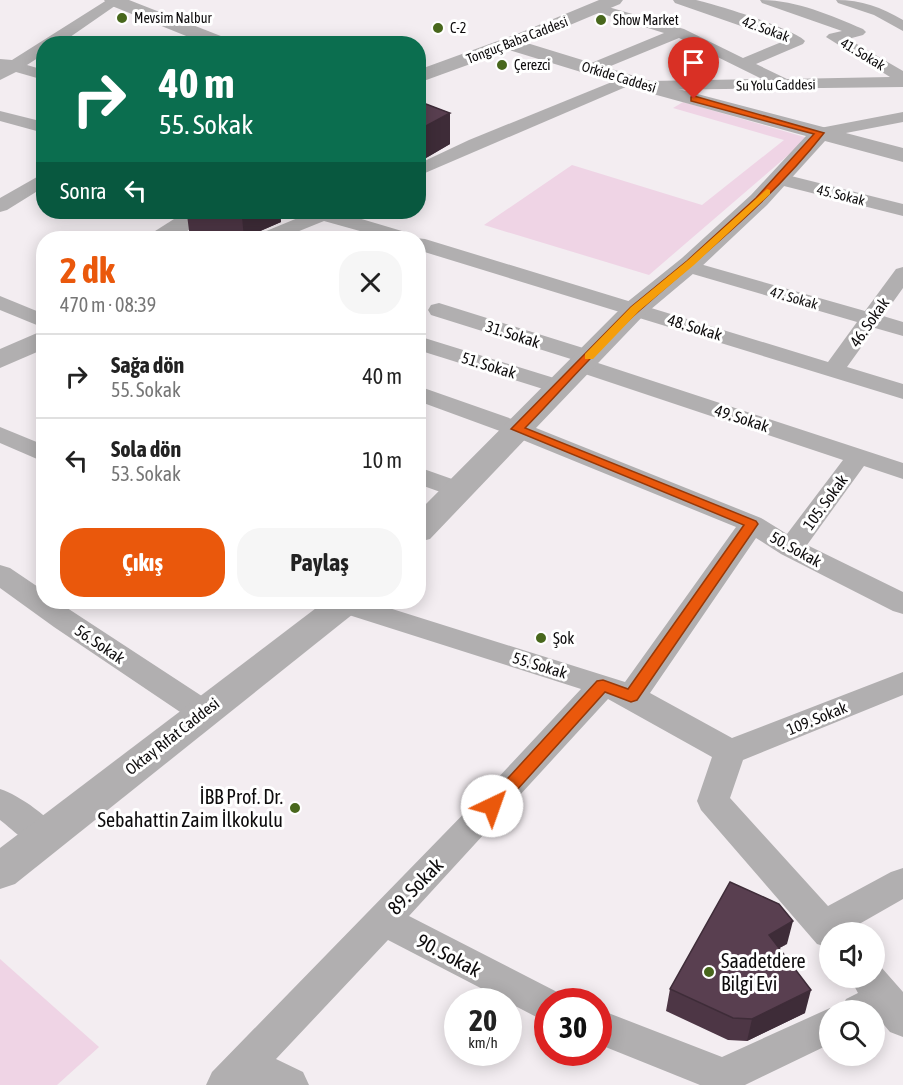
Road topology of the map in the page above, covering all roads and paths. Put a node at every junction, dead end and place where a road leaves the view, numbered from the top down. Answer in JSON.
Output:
{"nodes":[{"id":1,"x":114,"y":0,"type":"edge"},
{"id":2,"x":680,"y":0,"type":"edge"},
{"id":3,"x":767,"y":0,"type":"edge"},
{"id":4,"x":843,"y":0,"type":"edge"},
{"id":5,"x":606,"y":4,"type":"edge"},
{"id":6,"x":903,"y":9,"type":"edge"},
{"id":7,"x":879,"y":12,"type":"junction"},
{"id":8,"x":903,"y":26,"type":"edge"},
{"id":9,"x":679,"y":32,"type":"junction"},
{"id":10,"x":61,"y":36,"type":"edge"},
{"id":11,"x":204,"y":36,"type":"edge"},
{"id":12,"x":510,"y":44,"type":"junction"},
{"id":13,"x":36,"y":51,"type":"edge"},
{"id":14,"x":744,"y":63,"type":"junction"},
{"id":15,"x":7,"y":64,"type":"edge"},
{"id":16,"x":590,"y":69,"type":"junction"},
{"id":17,"x":36,"y":73,"type":"edge"},
{"id":18,"x":426,"y":73,"type":"edge"},
{"id":19,"x":0,"y":75,"type":"edge"},
{"id":20,"x":629,"y":80,"type":"junction"},
{"id":21,"x":903,"y":80,"type":"edge"},
{"id":22,"x":784,"y":84,"type":"junction"},
{"id":23,"x":649,"y":86,"type":"junction"},
{"id":24,"x":0,"y":116,"type":"edge"},
{"id":25,"x":903,"y":117,"type":"edge"},
{"id":26,"x":36,"y":126,"type":"edge"},
{"id":27,"x":820,"y":133,"type":"junction"},
{"id":28,"x":456,"y":137,"type":"dead end"},
{"id":29,"x":476,"y":144,"type":"junction"},
{"id":30,"x":903,"y":155,"type":"edge"},
{"id":31,"x":426,"y":167,"type":"edge"},
{"id":32,"x":779,"y":179,"type":"junction"},
{"id":33,"x":36,"y":182,"type":"edge"},
{"id":34,"x":5,"y":197,"type":"edge"},
{"id":35,"x":903,"y":210,"type":"edge"},
{"id":36,"x":190,"y":219,"type":"edge"},
{"id":37,"x":307,"y":219,"type":"edge"},
{"id":38,"x":344,"y":219,"type":"edge"},
{"id":39,"x":172,"y":231,"type":"edge"},
{"id":40,"x":281,"y":231,"type":"edge"},
{"id":41,"x":383,"y":231,"type":"edge"},
{"id":42,"x":426,"y":245,"type":"edge"},
{"id":43,"x":686,"y":266,"type":"junction"},
{"id":44,"x":903,"y":273,"type":"edge"},
{"id":45,"x":0,"y":302,"type":"edge"},
{"id":46,"x":635,"y":309,"type":"junction"},
{"id":47,"x":439,"y":310,"type":"dead end"},
{"id":48,"x":36,"y":318,"type":"edge"},
{"id":49,"x":870,"y":319,"type":"junction"},
{"id":50,"x":903,"y":329,"type":"edge"},
{"id":51,"x":36,"y":342,"type":"edge"},
{"id":52,"x":426,"y":345,"type":"edge"},
{"id":53,"x":0,"y":360,"type":"edge"},
{"id":54,"x":584,"y":361,"type":"junction"},
{"id":55,"x":834,"y":370,"type":"junction"},
{"id":56,"x":559,"y":387,"type":"junction"},
{"id":57,"x":903,"y":392,"type":"edge"},
{"id":58,"x":426,"y":396,"type":"edge"},
{"id":59,"x":517,"y":429,"type":"junction"},
{"id":60,"x":0,"y":434,"type":"edge"},
{"id":61,"x":36,"y":451,"type":"edge"},
{"id":62,"x":859,"y":456,"type":"junction"},
{"id":63,"x":903,"y":471,"type":"edge"},
{"id":64,"x":426,"y":478,"type":"edge"},
{"id":65,"x":460,"y":491,"type":"junction"},
{"id":66,"x":426,"y":523,"type":"edge"},
{"id":67,"x":752,"y":524,"type":"junction"},
{"id":68,"x":791,"y":548,"type":"junction"},
{"id":69,"x":0,"y":574,"type":"edge"},
{"id":70,"x":36,"y":600,"type":"edge"},
{"id":71,"x":903,"y":604,"type":"edge"},
{"id":72,"x":49,"y":609,"type":"edge"},
{"id":73,"x":334,"y":609,"type":"edge"},
{"id":74,"x":365,"y":609,"type":"edge"},
{"id":75,"x":903,"y":683,"type":"edge"},
{"id":76,"x":617,"y":691,"type":"junction"},
{"id":77,"x":203,"y":712,"type":"junction"},
{"id":78,"x":730,"y":752,"type":"junction"},
{"id":79,"x":0,"y":802,"type":"edge"},
{"id":80,"x":45,"y":836,"type":"junction"},
{"id":81,"x":0,"y":872,"type":"edge"},
{"id":82,"x":903,"y":882,"type":"edge"},
{"id":83,"x":383,"y":920,"type":"junction"},
{"id":84,"x":820,"y":922,"type":"edge"},
{"id":85,"x":837,"y":922,"type":"edge"},
{"id":86,"x":534,"y":999,"type":"edge"},
{"id":87,"x":819,"y":1030,"type":"edge"},
{"id":88,"x":612,"y":1032,"type":"edge"},
{"id":89,"x":236,"y":1074,"type":"edge"},
{"id":90,"x":289,"y":1085,"type":"edge"}],
"edges":[{"from":1,"to":10,"type":"street"},
{"from":1,"to":11,"type":"street"},
{"from":2,"to":14,"type":"street","name":"42. Sokak"},
{"from":3,"to":21,"type":"street","name":"41. Sokak"},
{"from":4,"to":7,"type":"street"},
{"from":5,"to":9,"type":"street"},
{"from":5,"to":12,"type":"street","name":"Tonguç Baba Caddesi"},
{"from":6,"to":7,"type":"street"},
{"from":7,"to":8,"type":"street"},
{"from":9,"to":14,"type":"street"},
{"from":9,"to":16,"type":"street"},
{"from":12,"to":16,"type":"street","name":"Orkide Caddesi"},
{"from":12,"to":18,"type":"street","name":"Tonguç Baba Caddesi"},
{"from":13,"to":15,"type":"street"},
{"from":14,"to":22,"type":"street"},
{"from":15,"to":17,"type":"street"},
{"from":15,"to":19,"type":"street"},
{"from":16,"to":20,"type":"street","name":"Orkide Caddesi"},
{"from":20,"to":23,"type":"street","name":"Orkide Caddesi"},
{"from":20,"to":29,"type":"street"},
{"from":21,"to":22,"type":"street","name":"Su Yolu Caddesi"},
{"from":22,"to":23,"type":"street","name":"Su Yolu Caddesi"},
{"from":23,"to":27,"type":"street","name":"Orkide Caddesi"},
{"from":24,"to":26,"type":"street"},
{"from":25,"to":27,"type":"street"},
{"from":27,"to":30,"type":"street","name":"Orkide Caddesi"},
{"from":27,"to":32,"type":"street"},
{"from":28,"to":29,"type":"street"},
{"from":29,"to":31,"type":"street"},
{"from":32,"to":35,"type":"street","name":"45. Sokak"},
{"from":32,"to":43,"type":"street"},
{"from":33,"to":34,"type":"street"},
{"from":36,"to":39,"type":"street"},
{"from":37,"to":40,"type":"street"},
{"from":38,"to":41,"type":"street"},
{"from":42,"to":46,"type":"street","name":"48. Sokak"},
{"from":43,"to":46,"type":"street"},
{"from":43,"to":49,"type":"street","name":"47. Sokak"},
{"from":44,"to":49,"type":"street","name":"46. Sokak"},
{"from":45,"to":48,"type":"street"},
{"from":46,"to":54,"type":"street"},
{"from":46,"to":55,"type":"street","name":"48. Sokak"},
{"from":47,"to":54,"type":"street","name":"31. Sokak"},
{"from":49,"to":50,"type":"street","name":"47. Sokak"},
{"from":49,"to":55,"type":"street","name":"46. Sokak"},
{"from":51,"to":53,"type":"street"},
{"from":52,"to":56,"type":"street","name":"51. Sokak"},
{"from":54,"to":56,"type":"street"},
{"from":54,"to":62,"type":"street","name":"49. Sokak"},
{"from":55,"to":57,"type":"street","name":"48. Sokak"},
{"from":56,"to":59,"type":"street"},
{"from":58,"to":59,"type":"street","name":"50. Sokak"},
{"from":59,"to":65,"type":"street"},
{"from":59,"to":67,"type":"street","name":"50. Sokak"},
{"from":60,"to":61,"type":"street"},
{"from":62,"to":63,"type":"street","name":"49. Sokak"},
{"from":62,"to":68,"type":"street","name":"105. Sokak"},
{"from":64,"to":65,"type":"street"},
{"from":65,"to":66,"type":"street"},
{"from":67,"to":68,"type":"street","name":"50. Sokak"},
{"from":67,"to":76,"type":"street","name":"89. Sokak"},
{"from":68,"to":71,"type":"street","name":"50. Sokak"},
{"from":69,"to":70,"type":"street","name":"56. Sokak"},
{"from":72,"to":77,"type":"street","name":"56. Sokak"},
{"from":73,"to":77,"type":"street","name":"Oktay Rıfat Caddesi"},
{"from":74,"to":76,"type":"street","name":"55. Sokak"},
{"from":75,"to":78,"type":"street","name":"109. Sokak"},
{"from":76,"to":78,"type":"street","name":"55. Sokak"},
{"from":76,"to":83,"type":"street","name":"89. Sokak"},
{"from":77,"to":80,"type":"street","name":"Oktay Rıfat Caddesi"},
{"from":78,"to":84,"type":"street"},
{"from":79,"to":80,"type":"street"},
{"from":80,"to":81,"type":"street","name":"Oktay Rıfat Caddesi"},
{"from":82,"to":85,"type":"street"},
{"from":83,"to":86,"type":"street","name":"90. Sokak"},
{"from":83,"to":89,"type":"street","name":"89. Sokak"},
{"from":87,"to":88,"type":"street"},
{"from":89,"to":90,"type":"street"}]}
